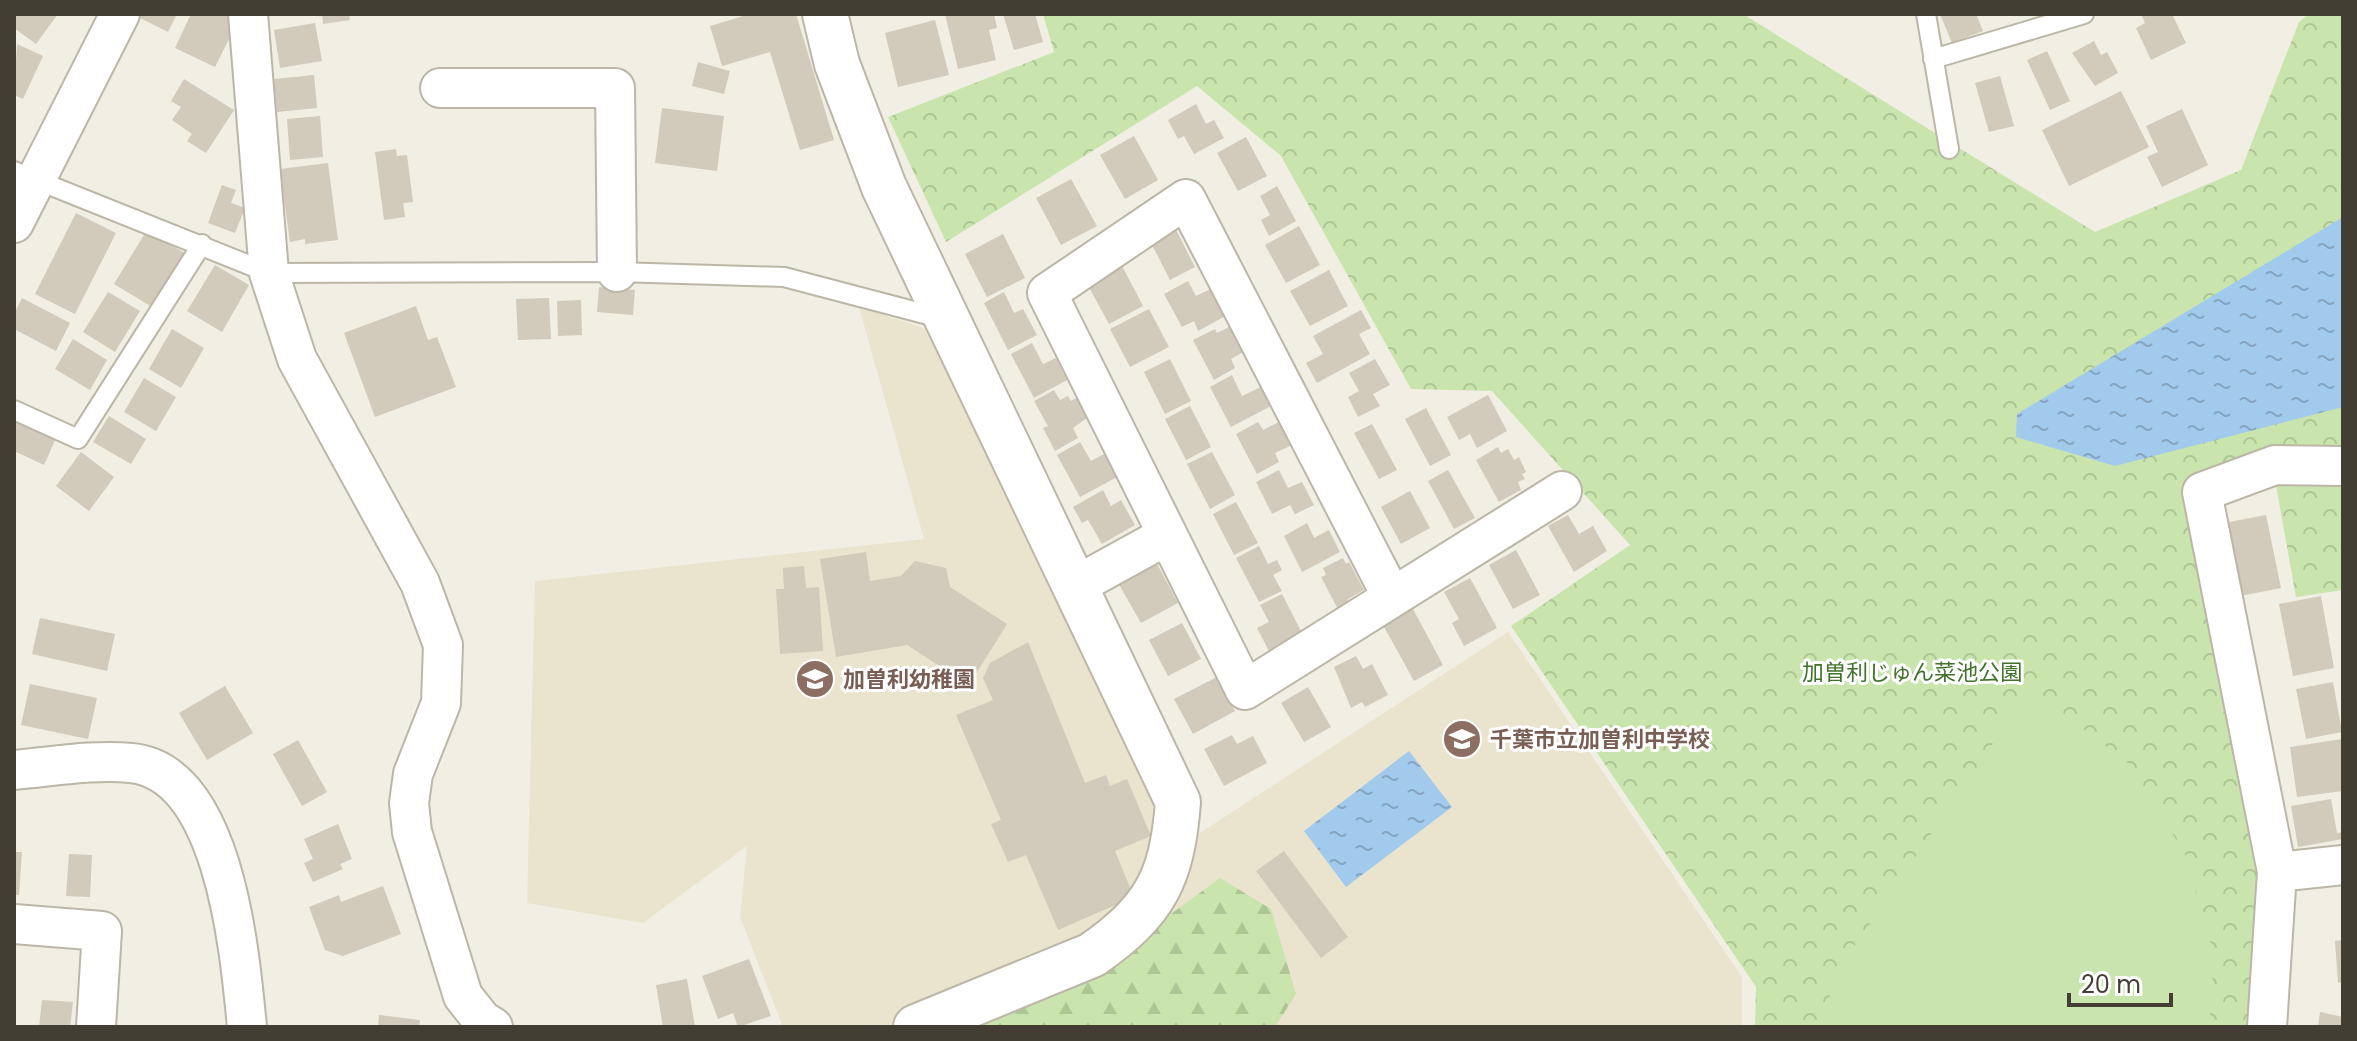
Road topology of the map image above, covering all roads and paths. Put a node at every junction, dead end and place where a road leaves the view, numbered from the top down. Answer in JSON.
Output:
{"nodes":[{"id":1,"x":120,"y":14,"type":"edge"},
{"id":2,"x":248,"y":14,"type":"edge"},
{"id":3,"x":825,"y":14,"type":"edge"},
{"id":4,"x":1926,"y":14,"type":"edge"},
{"id":5,"x":2084,"y":14,"type":"edge"},
{"id":6,"x":1933,"y":59,"type":"junction"},
{"id":7,"x":440,"y":88,"type":"dead end"},
{"id":8,"x":1949,"y":149,"type":"dead end"},
{"id":9,"x":25,"y":176,"type":"edge"},
{"id":10,"x":14,"y":223,"type":"edge"},
{"id":11,"x":202,"y":244,"type":"junction"},
{"id":12,"x":617,"y":272,"type":"junction"},
{"id":13,"x":269,"y":273,"type":"junction"},
{"id":14,"x":947,"y":320,"type":"junction"},
{"id":15,"x":14,"y":410,"type":"edge"},
{"id":16,"x":2343,"y":466,"type":"edge"},
{"id":17,"x":1562,"y":491,"type":"dead end"},
{"id":18,"x":1166,"y":536,"type":"junction"},
{"id":19,"x":1077,"y":585,"type":"junction"},
{"id":20,"x":1392,"y":597,"type":"junction"},
{"id":21,"x":14,"y":770,"type":"edge"},
{"id":22,"x":2343,"y":865,"type":"edge"},
{"id":23,"x":2277,"y":872,"type":"junction"},
{"id":24,"x":14,"y":924,"type":"edge"},
{"id":25,"x":96,"y":1027,"type":"edge"},
{"id":26,"x":247,"y":1027,"type":"edge"},
{"id":27,"x":493,"y":1027,"type":"edge"},
{"id":28,"x":916,"y":1027,"type":"edge"},
{"id":29,"x":2267,"y":1027,"type":"edge"}],
"edges":[{"from":1,"to":9,"type":"street"},
{"from":2,"to":13,"type":"street"},
{"from":3,"to":14,"type":"street"},
{"from":4,"to":6,"type":"lane"},
{"from":5,"to":6,"type":"lane"},
{"from":6,"to":8,"type":"lane"},
{"from":7,"to":12,"type":"street"},
{"from":9,"to":10,"type":"street"},
{"from":9,"to":11,"type":"lane"},
{"from":11,"to":13,"type":"lane"},
{"from":11,"to":15,"type":"lane"},
{"from":12,"to":13,"type":"lane"},
{"from":12,"to":14,"type":"lane"},
{"from":13,"to":27,"type":"street"},
{"from":14,"to":19,"type":"street"},
{"from":16,"to":23,"type":"street"},
{"from":17,"to":20,"type":"street"},
{"from":18,"to":19,"type":"street"},
{"from":18,"to":20,"type":"street"},
{"from":18,"to":20,"type":"street"},
{"from":19,"to":28,"type":"street"},
{"from":21,"to":26,"type":"street"},
{"from":22,"to":23,"type":"street"},
{"from":23,"to":29,"type":"street"},
{"from":24,"to":25,"type":"street"}]}
